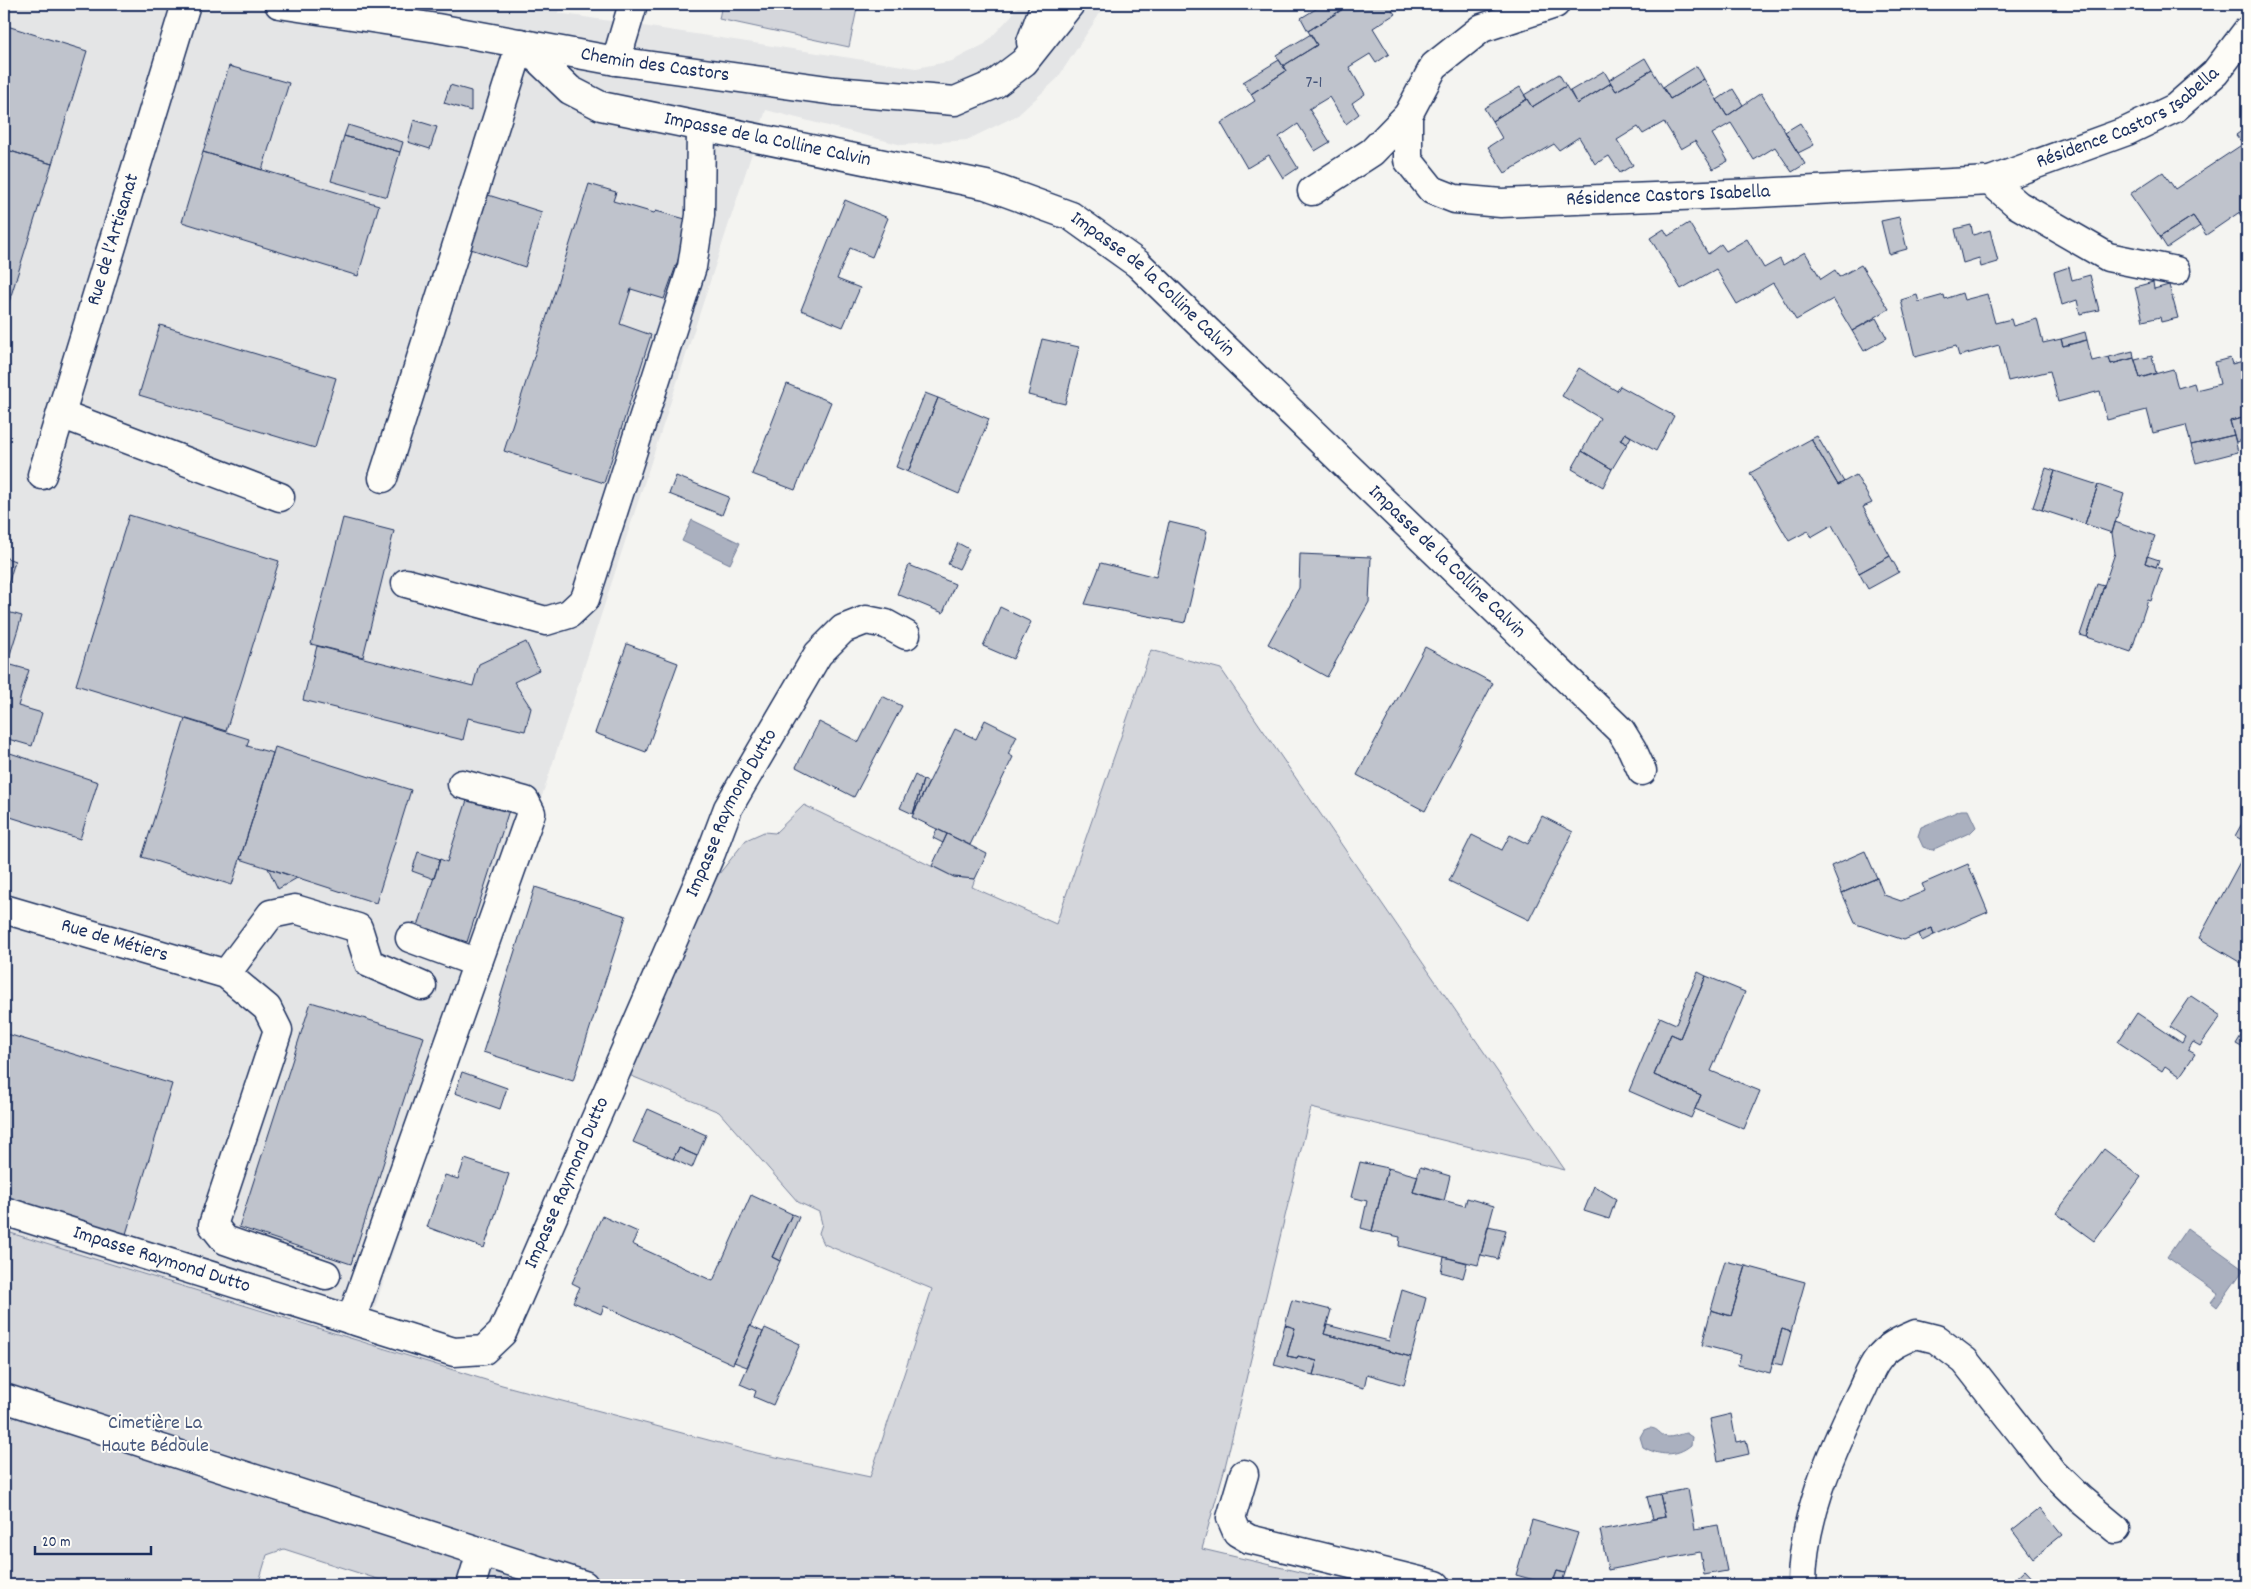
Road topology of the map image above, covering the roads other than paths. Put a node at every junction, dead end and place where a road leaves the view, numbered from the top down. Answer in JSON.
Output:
{"nodes":[{"id":1,"x":186,"y":4,"type":"edge"},
{"id":2,"x":279,"y":4,"type":"edge"},
{"id":3,"x":633,"y":4,"type":"edge"},
{"id":4,"x":1045,"y":4,"type":"edge"},
{"id":5,"x":1070,"y":4,"type":"edge"},
{"id":6,"x":1555,"y":4,"type":"edge"},
{"id":7,"x":2247,"y":31,"type":"edge"},
{"id":8,"x":521,"y":44,"type":"junction"},
{"id":9,"x":616,"y":61,"type":"junction"},
{"id":10,"x":1024,"y":62,"type":"junction"},
{"id":11,"x":1408,"y":115,"type":"junction"},
{"id":12,"x":701,"y":127,"type":"junction"},
{"id":13,"x":1990,"y":181,"type":"junction"},
{"id":14,"x":1312,"y":191,"type":"dead end"},
{"id":15,"x":2176,"y":271,"type":"dead end"},
{"id":16,"x":60,"y":414,"type":"junction"},
{"id":17,"x":42,"y":475,"type":"dead end"},
{"id":18,"x":383,"y":478,"type":"dead end"},
{"id":19,"x":280,"y":497,"type":"dead end"},
{"id":20,"x":406,"y":583,"type":"dead end"},
{"id":21,"x":906,"y":635,"type":"dead end"},
{"id":22,"x":1642,"y":771,"type":"dead end"},
{"id":23,"x":462,"y":784,"type":"dead end"},
{"id":24,"x":4,"y":909,"type":"edge"},
{"id":25,"x":410,"y":938,"type":"dead end"},
{"id":26,"x":478,"y":964,"type":"junction"},
{"id":27,"x":226,"y":974,"type":"junction"},
{"id":28,"x":422,"y":986,"type":"dead end"},
{"id":29,"x":4,"y":1211,"type":"edge"},
{"id":30,"x":326,"y":1275,"type":"dead end"},
{"id":31,"x":351,"y":1320,"type":"junction"},
{"id":32,"x":4,"y":1398,"type":"edge"},
{"id":33,"x":1244,"y":1474,"type":"dead end"},
{"id":34,"x":2116,"y":1529,"type":"dead end"},
{"id":35,"x":482,"y":1552,"type":"junction"},
{"id":36,"x":471,"y":1585,"type":"edge"},
{"id":37,"x":584,"y":1585,"type":"edge"},
{"id":38,"x":1436,"y":1585,"type":"edge"},
{"id":39,"x":1802,"y":1585,"type":"edge"}],
"edges":[{"from":1,"to":16,"type":"street","name":"Rue de l’Artisanat"},
{"from":2,"to":8,"type":"street","name":"Chemin des Castors"},
{"from":3,"to":9,"type":"street"},
{"from":4,"to":10,"type":"street"},
{"from":5,"to":10,"type":"street","name":"Chemin des Castors"},
{"from":6,"to":11,"type":"street","name":"Résidence Castors Isabella"},
{"from":7,"to":13,"type":"street","name":"Résidence Castors Isabella"},
{"from":8,"to":9,"type":"street","name":"Chemin des Castors"},
{"from":8,"to":12,"type":"street","name":"Impasse de la Colline Calvin"},
{"from":8,"to":18,"type":"street"},
{"from":9,"to":10,"type":"street","name":"Chemin des Castors"},
{"from":11,"to":13,"type":"street","name":"Résidence Castors Isabella"},
{"from":11,"to":14,"type":"street","name":"Résidence Castors Isabella"},
{"from":12,"to":20,"type":"street"},
{"from":12,"to":22,"type":"street","name":"Impasse de la Colline Calvin"},
{"from":13,"to":15,"type":"street"},
{"from":16,"to":17,"type":"street","name":"Rue de l’Artisanat"},
{"from":16,"to":19,"type":"street"},
{"from":21,"to":31,"type":"street","name":"Impasse Raymond Dutto"},
{"from":23,"to":26,"type":"street"},
{"from":24,"to":27,"type":"street","name":"Rue de Métiers"},
{"from":25,"to":26,"type":"street"},
{"from":26,"to":31,"type":"street"},
{"from":27,"to":28,"type":"street"},
{"from":27,"to":30,"type":"street"},
{"from":29,"to":31,"type":"street","name":"Impasse Raymond Dutto"},
{"from":32,"to":35,"type":"street"},
{"from":33,"to":38,"type":"street"},
{"from":34,"to":39,"type":"street"},
{"from":35,"to":36,"type":"street"},
{"from":35,"to":37,"type":"street"}]}
